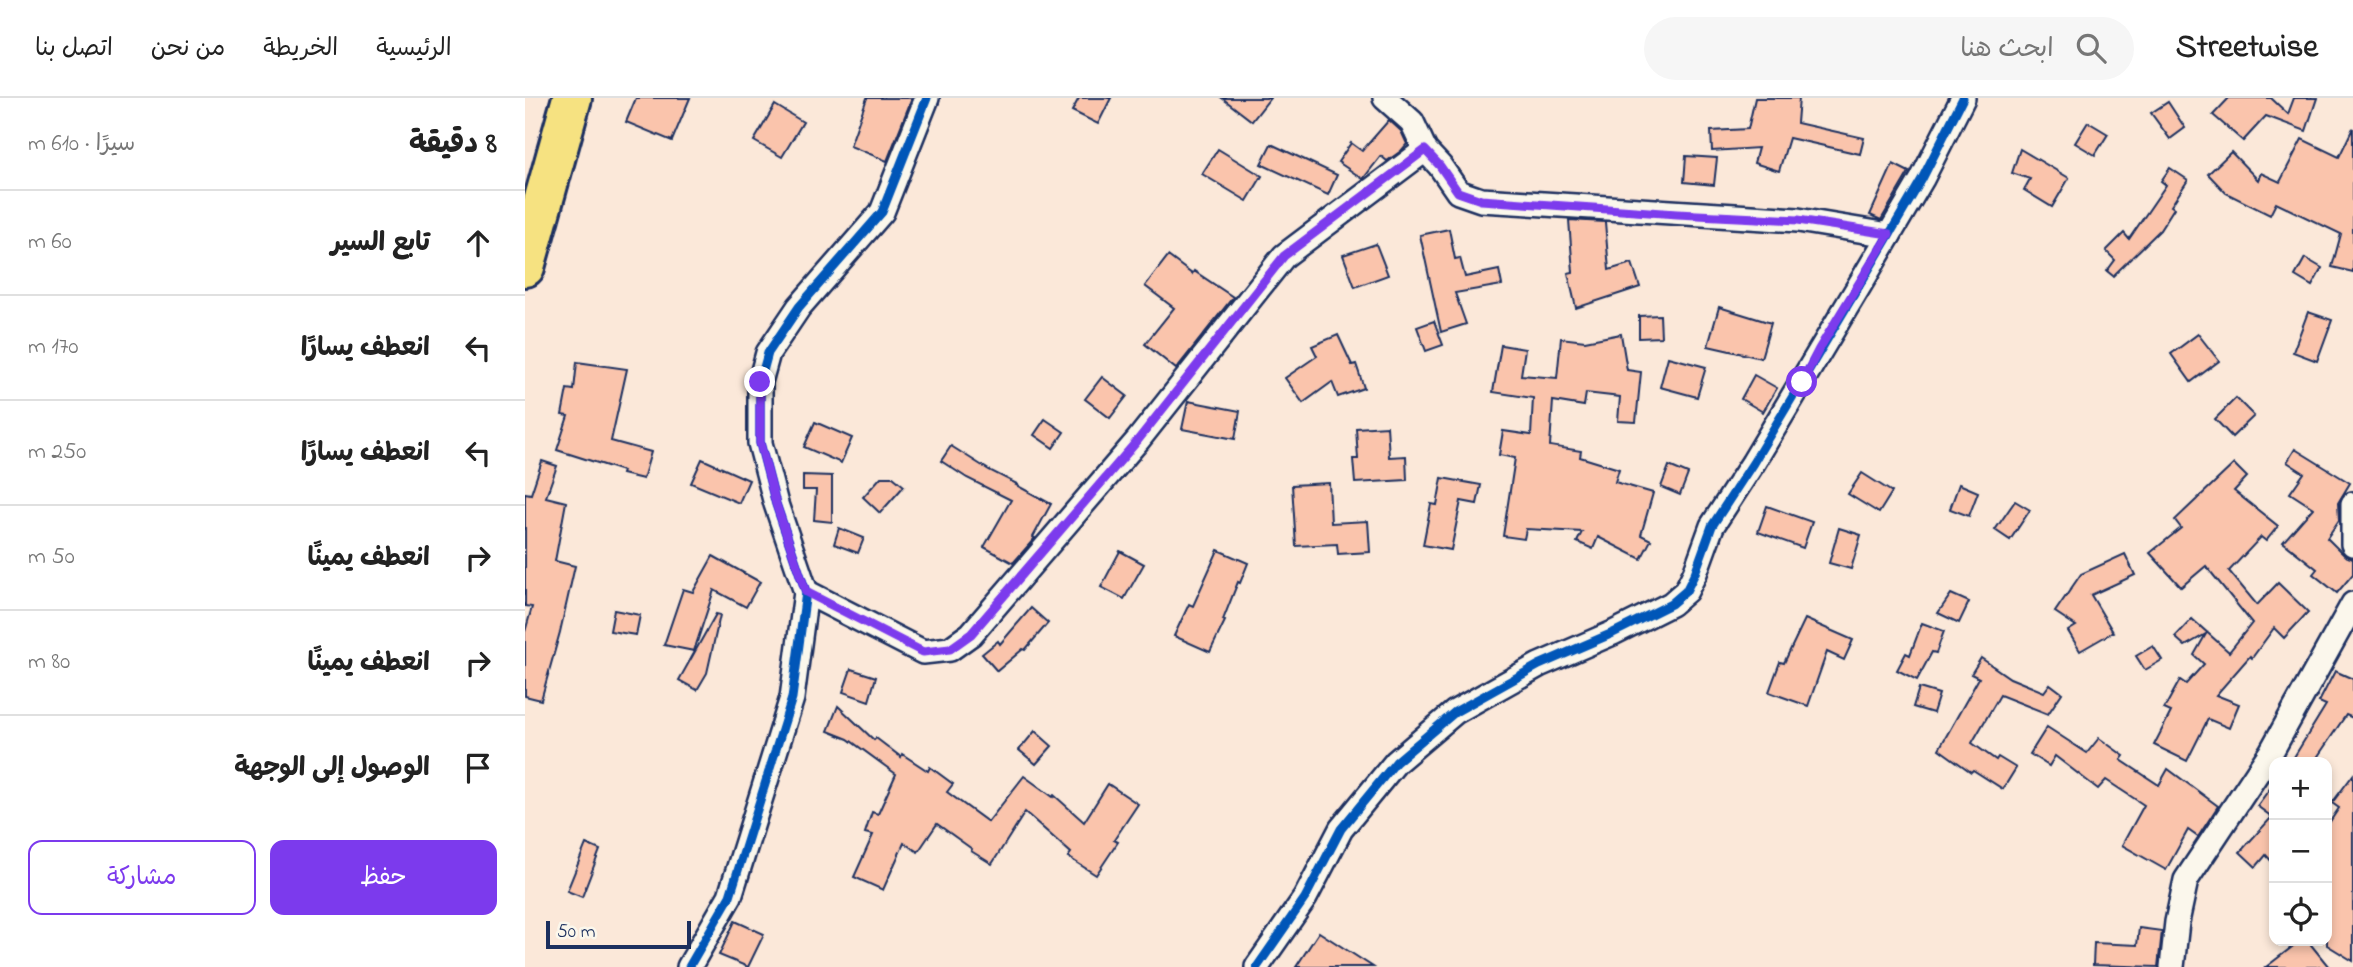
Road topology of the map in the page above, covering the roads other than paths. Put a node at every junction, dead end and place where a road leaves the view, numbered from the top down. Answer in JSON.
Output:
{"nodes":[{"id":1,"x":572,"y":98,"type":"edge"},
{"id":2,"x":927,"y":98,"type":"edge"},
{"id":3,"x":1385,"y":98,"type":"edge"},
{"id":4,"x":1963,"y":98,"type":"edge"},
{"id":5,"x":1425,"y":150,"type":"junction"},
{"id":6,"x":1889,"y":234,"type":"junction"},
{"id":7,"x":525,"y":267,"type":"edge"},
{"id":8,"x":2353,"y":504,"type":"edge"},
{"id":9,"x":2353,"y":544,"type":"edge"},
{"id":10,"x":806,"y":592,"type":"junction"},
{"id":11,"x":2353,"y":604,"type":"edge"},
{"id":12,"x":689,"y":967,"type":"edge"},
{"id":13,"x":1257,"y":967,"type":"edge"},
{"id":14,"x":2172,"y":967,"type":"edge"}],
"edges":[{"from":1,"to":7,"type":"highway"},
{"from":2,"to":10,"type":"street"},
{"from":3,"to":5,"type":"street"},
{"from":4,"to":6,"type":"street"},
{"from":5,"to":6,"type":"street"},
{"from":5,"to":10,"type":"street"},
{"from":6,"to":13,"type":"street"},
{"from":8,"to":9,"type":"street"},
{"from":10,"to":12,"type":"street"},
{"from":11,"to":14,"type":"street"}]}
